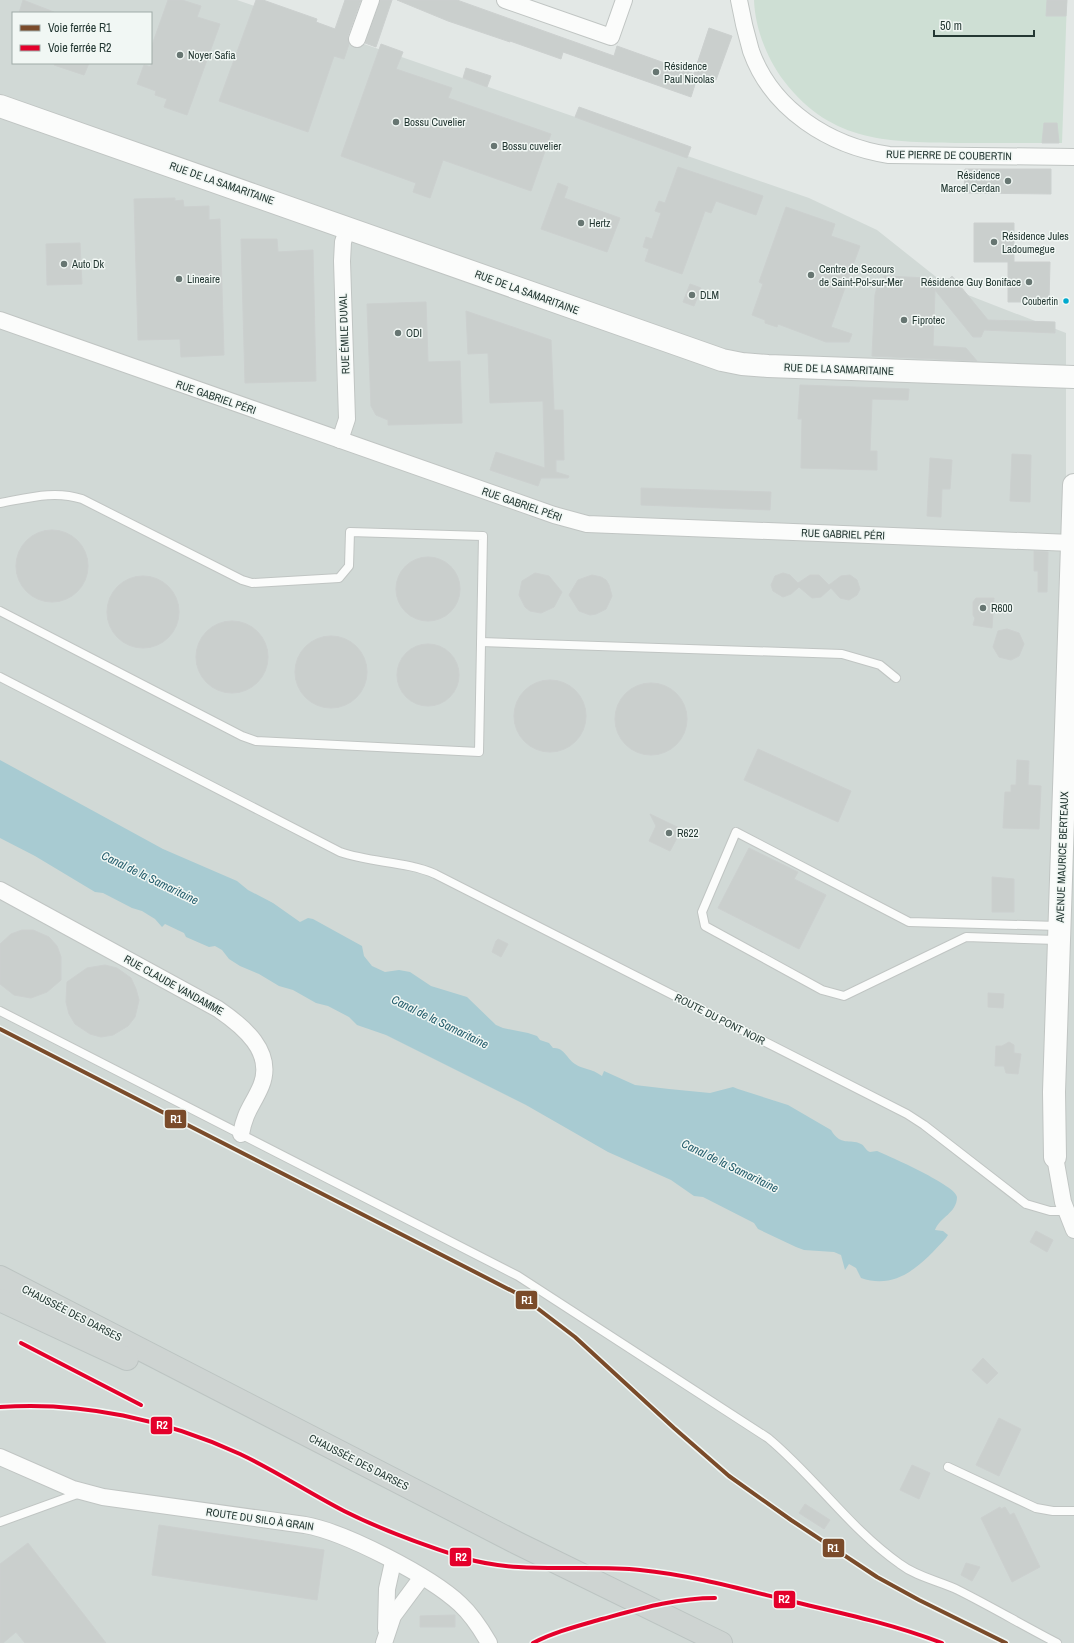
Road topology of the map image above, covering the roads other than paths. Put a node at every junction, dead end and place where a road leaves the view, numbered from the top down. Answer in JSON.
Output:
{"nodes":[{"id":1,"x":371,"y":0,"type":"edge"},
{"id":2,"x":505,"y":0,"type":"edge"},
{"id":3,"x":624,"y":0,"type":"edge"},
{"id":4,"x":739,"y":0,"type":"edge"},
{"id":5,"x":538,"y":6,"type":"edge"},
{"id":6,"x":357,"y":39,"type":"dead end"},
{"id":7,"x":0,"y":106,"type":"edge"},
{"id":8,"x":1074,"y":157,"type":"edge"},
{"id":9,"x":348,"y":227,"type":"junction"},
{"id":10,"x":0,"y":320,"type":"edge"},
{"id":11,"x":1074,"y":377,"type":"edge"},
{"id":12,"x":340,"y":440,"type":"junction"},
{"id":13,"x":1074,"y":485,"type":"edge"},
{"id":14,"x":0,"y":502,"type":"edge"},
{"id":15,"x":1072,"y":543,"type":"junction"},
{"id":16,"x":1072,"y":609,"type":"edge"},
{"id":17,"x":0,"y":611,"type":"edge"},
{"id":18,"x":481,"y":642,"type":"junction"},
{"id":19,"x":0,"y":678,"type":"edge"},
{"id":20,"x":896,"y":678,"type":"dead end"},
{"id":21,"x":0,"y":890,"type":"edge"},
{"id":22,"x":1059,"y":933,"type":"junction"},
{"id":23,"x":0,"y":1011,"type":"edge"},
{"id":24,"x":241,"y":1134,"type":"junction"},
{"id":25,"x":1055,"y":1157,"type":"joint"},
{"id":26,"x":1066,"y":1211,"type":"junction"},
{"id":27,"x":1074,"y":1230,"type":"edge"},
{"id":28,"x":0,"y":1277,"type":"edge"},
{"id":29,"x":0,"y":1300,"type":"edge"},
{"id":30,"x":0,"y":1457,"type":"edge"},
{"id":31,"x":948,"y":1467,"type":"dead end"},
{"id":32,"x":82,"y":1492,"type":"junction"},
{"id":33,"x":1074,"y":1511,"type":"edge"},
{"id":34,"x":0,"y":1522,"type":"edge"},
{"id":35,"x":393,"y":1562,"type":"junction"},
{"id":36,"x":422,"y":1577,"type":"junction"},
{"id":37,"x":385,"y":1638,"type":"edge"},
{"id":38,"x":699,"y":1641,"type":"edge"},
{"id":39,"x":489,"y":1643,"type":"edge"},
{"id":40,"x":1057,"y":1643,"type":"edge"}],
"edges":[{"from":1,"to":6,"type":"street"},
{"from":2,"to":5,"type":"street"},
{"from":3,"to":5,"type":"street"},
{"from":4,"to":8,"type":"street","name":"RUE PIERRE DE COUBERTIN"},
{"from":7,"to":9,"type":"street","name":"RUE DE LA SAMARITAINE"},
{"from":9,"to":11,"type":"street","name":"RUE DE LA SAMARITAINE"},
{"from":9,"to":12,"type":"street","name":"RUE ÉMILE DUVAL"},
{"from":10,"to":12,"type":"street","name":"RUE GABRIEL PÉRI"},
{"from":12,"to":15,"type":"street","name":"RUE GABRIEL PÉRI"},
{"from":13,"to":15,"type":"street","name":"AVENUE MAURICE BERTEAUX"},
{"from":14,"to":18,"type":"lane"},
{"from":15,"to":16,"type":"street","name":"AVENUE MAURICE BERTEAUX"},
{"from":16,"to":22,"type":"street","name":"AVENUE MAURICE BERTEAUX"},
{"from":17,"to":18,"type":"lane"},
{"from":18,"to":20,"type":"lane"},
{"from":19,"to":26,"type":"lane","name":"ROUTE DU PONT NOIR"},
{"from":21,"to":24,"type":"street","name":"RUE CLAUDE VANDAMME"},
{"from":22,"to":22,"type":"lane"},
{"from":22,"to":25,"type":"street","name":"AVENUE MAURICE BERTEAUX"},
{"from":23,"to":24,"type":"lane"},
{"from":24,"to":40,"type":"lane"},
{"from":25,"to":26,"type":"street"},
{"from":26,"to":27,"type":"street"},
{"from":28,"to":38,"type":"main road","name":"CHAUSSÉE DES DARSES"},
{"from":29,"to":38,"type":"main road","name":"CHAUSSÉE DES DARSES"},
{"from":30,"to":32,"type":"street","name":"ROUTE DU SILO À GRAIN"},
{"from":31,"to":33,"type":"lane"},
{"from":32,"to":34,"type":"lane"},
{"from":32,"to":35,"type":"street","name":"ROUTE DU SILO À GRAIN"},
{"from":35,"to":36,"type":"street","name":"ROUTE DU SILO À GRAIN"},
{"from":35,"to":37,"type":"street"},
{"from":36,"to":37,"type":"street"},
{"from":36,"to":39,"type":"street","name":"ROUTE DU SILO À GRAIN"}]}
